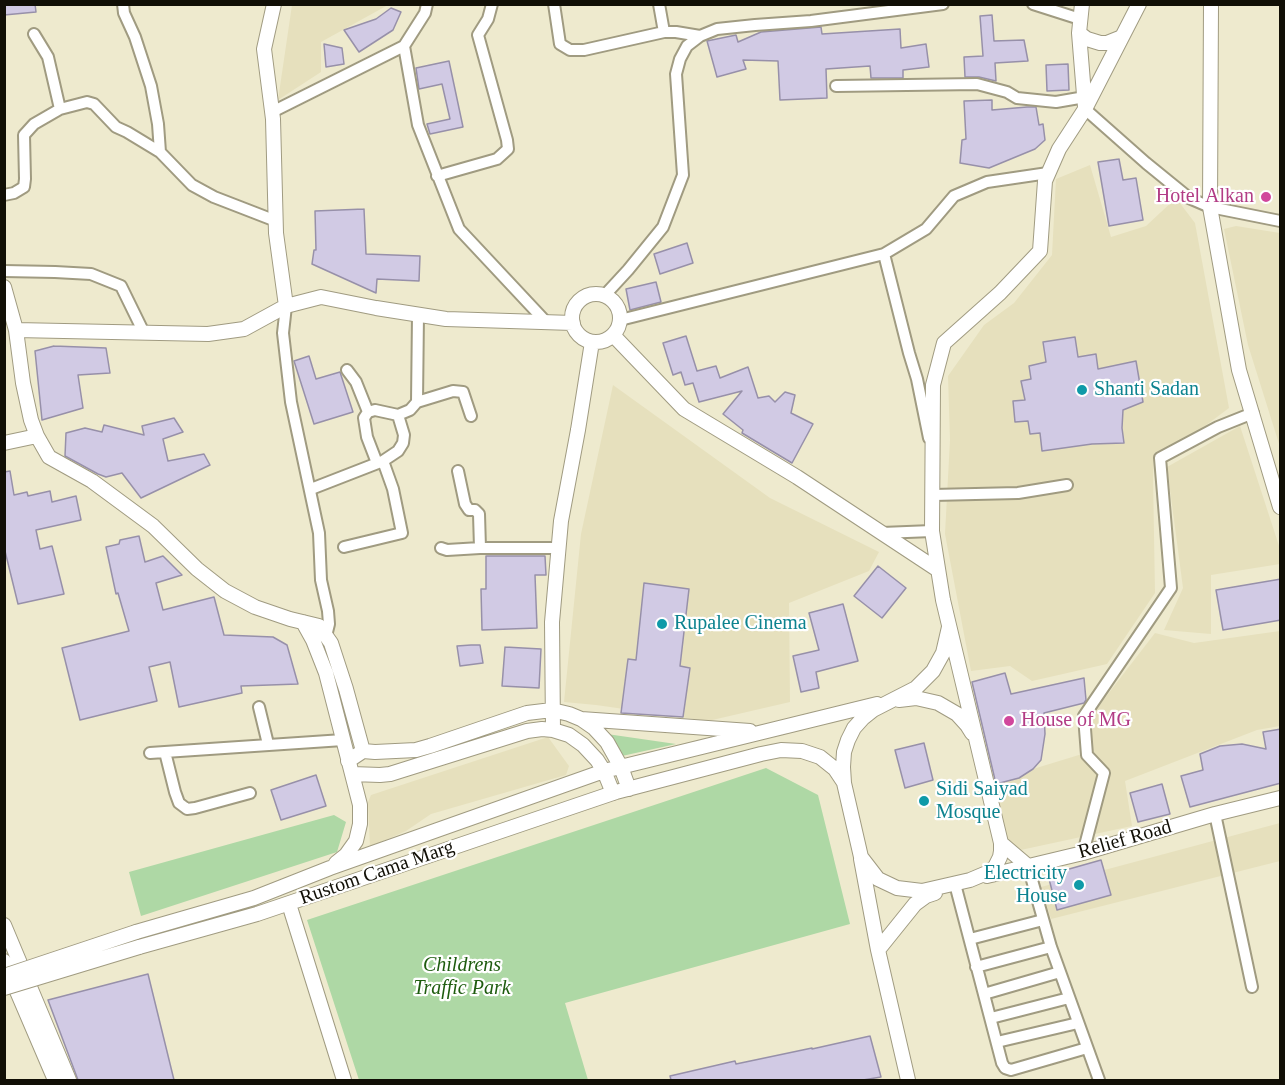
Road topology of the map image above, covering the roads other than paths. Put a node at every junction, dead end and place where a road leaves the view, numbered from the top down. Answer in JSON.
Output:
{"nodes":[{"id":1,"x":123,"y":4,"type":"edge"},
{"id":2,"x":274,"y":4,"type":"edge"},
{"id":3,"x":427,"y":4,"type":"edge"},
{"id":4,"x":492,"y":4,"type":"edge"},
{"id":5,"x":554,"y":4,"type":"edge"},
{"id":6,"x":659,"y":4,"type":"edge"},
{"id":7,"x":943,"y":4,"type":"edge"},
{"id":8,"x":1033,"y":4,"type":"edge"},
{"id":9,"x":1071,"y":4,"type":"edge"},
{"id":10,"x":1082,"y":4,"type":"edge"},
{"id":11,"x":1139,"y":4,"type":"edge"},
{"id":12,"x":1211,"y":4,"type":"edge"},
{"id":13,"x":1079,"y":26,"type":"junction"},
{"id":14,"x":664,"y":32,"type":"junction"},
{"id":15,"x":34,"y":34,"type":"dead end"},
{"id":16,"x":700,"y":36,"type":"junction"},
{"id":17,"x":1122,"y":37,"type":"junction"},
{"id":18,"x":404,"y":46,"type":"junction"},
{"id":19,"x":836,"y":86,"type":"dead end"},
{"id":20,"x":1085,"y":103,"type":"junction"},
{"id":21,"x":60,"y":109,"type":"junction"},
{"id":22,"x":272,"y":112,"type":"junction"},
{"id":23,"x":160,"y":152,"type":"junction"},
{"id":24,"x":1048,"y":173,"type":"junction"},
{"id":25,"x":437,"y":176,"type":"junction"},
{"id":26,"x":4,"y":195,"type":"edge"},
{"id":27,"x":1210,"y":207,"type":"junction"},
{"id":28,"x":276,"y":221,"type":"junction"},
{"id":29,"x":1281,"y":221,"type":"edge"},
{"id":30,"x":884,"y":254,"type":"junction"},
{"id":31,"x":4,"y":271,"type":"edge"},
{"id":32,"x":4,"y":287,"type":"edge"},
{"id":33,"x":604,"y":296,"type":"junction"},
{"id":34,"x":286,"y":306,"type":"junction"},
{"id":35,"x":418,"y":315,"type":"junction"},
{"id":36,"x":620,"y":320,"type":"junction"},
{"id":37,"x":547,"y":323,"type":"junction"},
{"id":38,"x":573,"y":323,"type":"junction"},
{"id":39,"x":16,"y":330,"type":"junction"},
{"id":40,"x":144,"y":333,"type":"junction"},
{"id":41,"x":613,"y":334,"type":"junction"},
{"id":42,"x":592,"y":342,"type":"junction"},
{"id":43,"x":347,"y":370,"type":"dead end"},
{"id":44,"x":417,"y":402,"type":"junction"},
{"id":45,"x":368,"y":412,"type":"junction"},
{"id":46,"x":1252,"y":413,"type":"junction"},
{"id":47,"x":398,"y":415,"type":"junction"},
{"id":48,"x":471,"y":416,"type":"dead end"},
{"id":49,"x":37,"y":436,"type":"junction"},
{"id":50,"x":4,"y":443,"type":"edge"},
{"id":51,"x":933,"y":456,"type":"junction"},
{"id":52,"x":380,"y":462,"type":"junction"},
{"id":53,"x":458,"y":471,"type":"dead end"},
{"id":54,"x":1067,"y":484,"type":"dead end"},
{"id":55,"x":310,"y":489,"type":"junction"},
{"id":56,"x":933,"y":495,"type":"junction"},
{"id":57,"x":1281,"y":507,"type":"edge"},
{"id":58,"x":932,"y":531,"type":"junction"},
{"id":59,"x":882,"y":533,"type":"junction"},
{"id":60,"x":344,"y":547,"type":"dead end"},
{"id":61,"x":480,"y":548,"type":"junction"},
{"id":62,"x":558,"y":548,"type":"junction"},
{"id":63,"x":441,"y":549,"type":"dead end"},
{"id":64,"x":938,"y":570,"type":"junction"},
{"id":65,"x":303,"y":622,"type":"junction"},
{"id":66,"x":948,"y":627,"type":"junction"},
{"id":67,"x":326,"y":636,"type":"junction"},
{"id":68,"x":892,"y":701,"type":"junction"},
{"id":69,"x":259,"y":707,"type":"dead end"},
{"id":70,"x":552,"y":710,"type":"junction"},
{"id":71,"x":581,"y":719,"type":"junction"},
{"id":72,"x":553,"y":730,"type":"junction"},
{"id":73,"x":762,"y":732,"type":"junction"},
{"id":74,"x":975,"y":737,"type":"junction"},
{"id":75,"x":343,"y":740,"type":"junction"},
{"id":76,"x":268,"y":744,"type":"junction"},
{"id":77,"x":363,"y":751,"type":"junction"},
{"id":78,"x":165,"y":752,"type":"junction"},
{"id":79,"x":150,"y":753,"type":"dead end"},
{"id":80,"x":621,"y":767,"type":"junction"},
{"id":81,"x":350,"y":768,"type":"junction"},
{"id":82,"x":604,"y":771,"type":"junction"},
{"id":83,"x":844,"y":783,"type":"junction"},
{"id":84,"x":629,"y":789,"type":"junction"},
{"id":85,"x":250,"y":793,"type":"dead end"},
{"id":86,"x":613,"y":793,"type":"junction"},
{"id":87,"x":1281,"y":798,"type":"edge"},
{"id":88,"x":1215,"y":814,"type":"junction"},
{"id":89,"x":1000,"y":843,"type":"junction"},
{"id":90,"x":1083,"y":853,"type":"junction"},
{"id":91,"x":861,"y":856,"type":"junction"},
{"id":92,"x":1028,"y":866,"type":"junction"},
{"id":93,"x":330,"y":868,"type":"junction"},
{"id":94,"x":970,"y":880,"type":"junction"},
{"id":95,"x":955,"y":884,"type":"junction"},
{"id":96,"x":289,"y":904,"type":"junction"},
{"id":97,"x":1043,"y":920,"type":"junction"},
{"id":98,"x":4,"y":925,"type":"edge"},
{"id":99,"x":970,"y":939,"type":"junction"},
{"id":100,"x":1051,"y":947,"type":"junction"},
{"id":101,"x":878,"y":950,"type":"junction"},
{"id":102,"x":4,"y":961,"type":"edge"},
{"id":103,"x":976,"y":967,"type":"junction"},
{"id":104,"x":1060,"y":972,"type":"junction"},
{"id":105,"x":4,"y":976,"type":"edge"},
{"id":106,"x":1252,"y":987,"type":"dead end"},
{"id":107,"x":4,"y":988,"type":"edge"},
{"id":108,"x":984,"y":994,"type":"junction"},
{"id":109,"x":1069,"y":998,"type":"junction"},
{"id":110,"x":991,"y":1018,"type":"junction"},
{"id":111,"x":1078,"y":1023,"type":"junction"},
{"id":112,"x":997,"y":1042,"type":"junction"},
{"id":113,"x":1087,"y":1048,"type":"junction"},
{"id":114,"x":55,"y":1080,"type":"edge"},
{"id":115,"x":69,"y":1080,"type":"edge"},
{"id":116,"x":344,"y":1080,"type":"edge"},
{"id":117,"x":908,"y":1080,"type":"edge"},
{"id":118,"x":1099,"y":1080,"type":"edge"}],
"edges":[{"from":1,"to":23,"type":"street"},
{"from":2,"to":22,"type":"main road"},
{"from":3,"to":18,"type":"street"},
{"from":4,"to":25,"type":"street"},
{"from":5,"to":14,"type":"street"},
{"from":6,"to":14,"type":"street"},
{"from":7,"to":16,"type":"street"},
{"from":8,"to":13,"type":"street"},
{"from":9,"to":13,"type":"main road"},
{"from":10,"to":13,"type":"main road"},
{"from":11,"to":17,"type":"main road"},
{"from":12,"to":27,"type":"main road"},
{"from":13,"to":17,"type":"main road"},
{"from":13,"to":20,"type":"main road"},
{"from":14,"to":16,"type":"street"},
{"from":15,"to":21,"type":"street"},
{"from":16,"to":33,"type":"street"},
{"from":17,"to":20,"type":"main road"},
{"from":18,"to":22,"type":"street"},
{"from":18,"to":25,"type":"street"},
{"from":19,"to":20,"type":"street"},
{"from":20,"to":24,"type":"main road"},
{"from":20,"to":27,"type":"street"},
{"from":21,"to":23,"type":"street"},
{"from":21,"to":26,"type":"street"},
{"from":22,"to":28,"type":"main road"},
{"from":23,"to":28,"type":"street"},
{"from":24,"to":30,"type":"street"},
{"from":24,"to":51,"type":"main road"},
{"from":25,"to":37,"type":"street"},
{"from":27,"to":29,"type":"street"},
{"from":27,"to":46,"type":"main road"},
{"from":28,"to":34,"type":"main road"},
{"from":30,"to":36,"type":"street"},
{"from":30,"to":51,"type":"street"},
{"from":31,"to":40,"type":"street"},
{"from":32,"to":39,"type":"main road"},
{"from":33,"to":36,"type":"main road"},
{"from":33,"to":38,"type":"main road"},
{"from":34,"to":35,"type":"main road"},
{"from":34,"to":40,"type":"main road"},
{"from":34,"to":55,"type":"street"},
{"from":35,"to":37,"type":"main road"},
{"from":35,"to":44,"type":"street"},
{"from":36,"to":41,"type":"main road"},
{"from":37,"to":38,"type":"main road"},
{"from":38,"to":42,"type":"main road"},
{"from":39,"to":40,"type":"main road"},
{"from":39,"to":49,"type":"main road"},
{"from":41,"to":42,"type":"main road"},
{"from":41,"to":59,"type":"main road"},
{"from":42,"to":62,"type":"main road"},
{"from":43,"to":45,"type":"street"},
{"from":44,"to":47,"type":"street"},
{"from":44,"to":48,"type":"street"},
{"from":45,"to":47,"type":"street"},
{"from":45,"to":52,"type":"street"},
{"from":46,"to":57,"type":"main road"},
{"from":46,"to":90,"type":"street"},
{"from":47,"to":52,"type":"street"},
{"from":49,"to":50,"type":"main road"},
{"from":49,"to":65,"type":"main road"},
{"from":51,"to":56,"type":"main road"},
{"from":52,"to":55,"type":"street"},
{"from":52,"to":60,"type":"street"},
{"from":53,"to":61,"type":"street"},
{"from":54,"to":56,"type":"street"},
{"from":55,"to":67,"type":"street"},
{"from":56,"to":58,"type":"main road"},
{"from":58,"to":59,"type":"street"},
{"from":58,"to":64,"type":"main road"},
{"from":59,"to":64,"type":"main road"},
{"from":61,"to":62,"type":"street"},
{"from":61,"to":63,"type":"street"},
{"from":62,"to":70,"type":"main road"},
{"from":64,"to":66,"type":"main road"},
{"from":65,"to":67,"type":"main road"},
{"from":65,"to":75,"type":"main road"},
{"from":66,"to":68,"type":"main road"},
{"from":66,"to":74,"type":"main road"},
{"from":67,"to":77,"type":"main road"},
{"from":68,"to":73,"type":"main road","name":"Rustom Cama Marg"},
{"from":68,"to":74,"type":"main road","name":"Rustom Cama Marg"},
{"from":68,"to":83,"type":"main road","name":"Rustom Cama Marg"},
{"from":69,"to":76,"type":"street"},
{"from":70,"to":71,"type":"main road"},
{"from":70,"to":72,"type":"main road"},
{"from":70,"to":77,"type":"main road"},
{"from":71,"to":73,"type":"main road"},
{"from":71,"to":80,"type":"main road"},
{"from":72,"to":81,"type":"main road"},
{"from":72,"to":82,"type":"main road"},
{"from":73,"to":80,"type":"main road","name":"Rustom Cama Marg"},
{"from":74,"to":89,"type":"main road"},
{"from":75,"to":76,"type":"street"},
{"from":75,"to":81,"type":"main road"},
{"from":76,"to":78,"type":"street"},
{"from":77,"to":81,"type":"main road"},
{"from":78,"to":79,"type":"street"},
{"from":78,"to":85,"type":"street"},
{"from":80,"to":82,"type":"main road","name":"Rustom Cama Marg"},
{"from":80,"to":84,"type":"main road"},
{"from":81,"to":93,"type":"main road"},
{"from":82,"to":86,"type":"main road"},
{"from":82,"to":93,"type":"main road","name":"Rustom Cama Marg"},
{"from":83,"to":84,"type":"main road","name":"Rustom Cama Marg"},
{"from":83,"to":91,"type":"main road"},
{"from":84,"to":86,"type":"main road","name":"Rustom Cama Marg"},
{"from":86,"to":96,"type":"main road","name":"Rustom Cama Marg"},
{"from":87,"to":88,"type":"main road","name":"Relief Road"},
{"from":88,"to":90,"type":"main road","name":"Relief Road"},
{"from":88,"to":106,"type":"street"},
{"from":89,"to":92,"type":"main road"},
{"from":89,"to":94,"type":"main road"},
{"from":90,"to":92,"type":"main road","name":"Relief Road"},
{"from":91,"to":95,"type":"main road"},
{"from":91,"to":101,"type":"main road"},
{"from":92,"to":94,"type":"main road","name":"Relief Road"},
{"from":92,"to":97,"type":"street"},
{"from":93,"to":105,"type":"main road","name":"Rustom Cama Marg","bridge":true},
{"from":94,"to":95,"type":"main road"},
{"from":95,"to":99,"type":"street"},
{"from":95,"to":101,"type":"main road"},
{"from":96,"to":107,"type":"main road","name":"Rustom Cama Marg","bridge":true},
{"from":96,"to":116,"type":"main road"},
{"from":97,"to":99,"type":"street"},
{"from":97,"to":100,"type":"street"},
{"from":98,"to":115,"type":"main road"},
{"from":99,"to":103,"type":"street"},
{"from":100,"to":103,"type":"street"},
{"from":100,"to":104,"type":"street"},
{"from":101,"to":117,"type":"main road"},
{"from":102,"to":114,"type":"main road"},
{"from":103,"to":108,"type":"street"},
{"from":104,"to":108,"type":"street"},
{"from":104,"to":109,"type":"street"},
{"from":108,"to":110,"type":"street"},
{"from":109,"to":110,"type":"street"},
{"from":109,"to":111,"type":"street"},
{"from":110,"to":112,"type":"street"},
{"from":111,"to":112,"type":"street"},
{"from":111,"to":113,"type":"street"},
{"from":112,"to":113,"type":"street"},
{"from":113,"to":118,"type":"street"}]}
